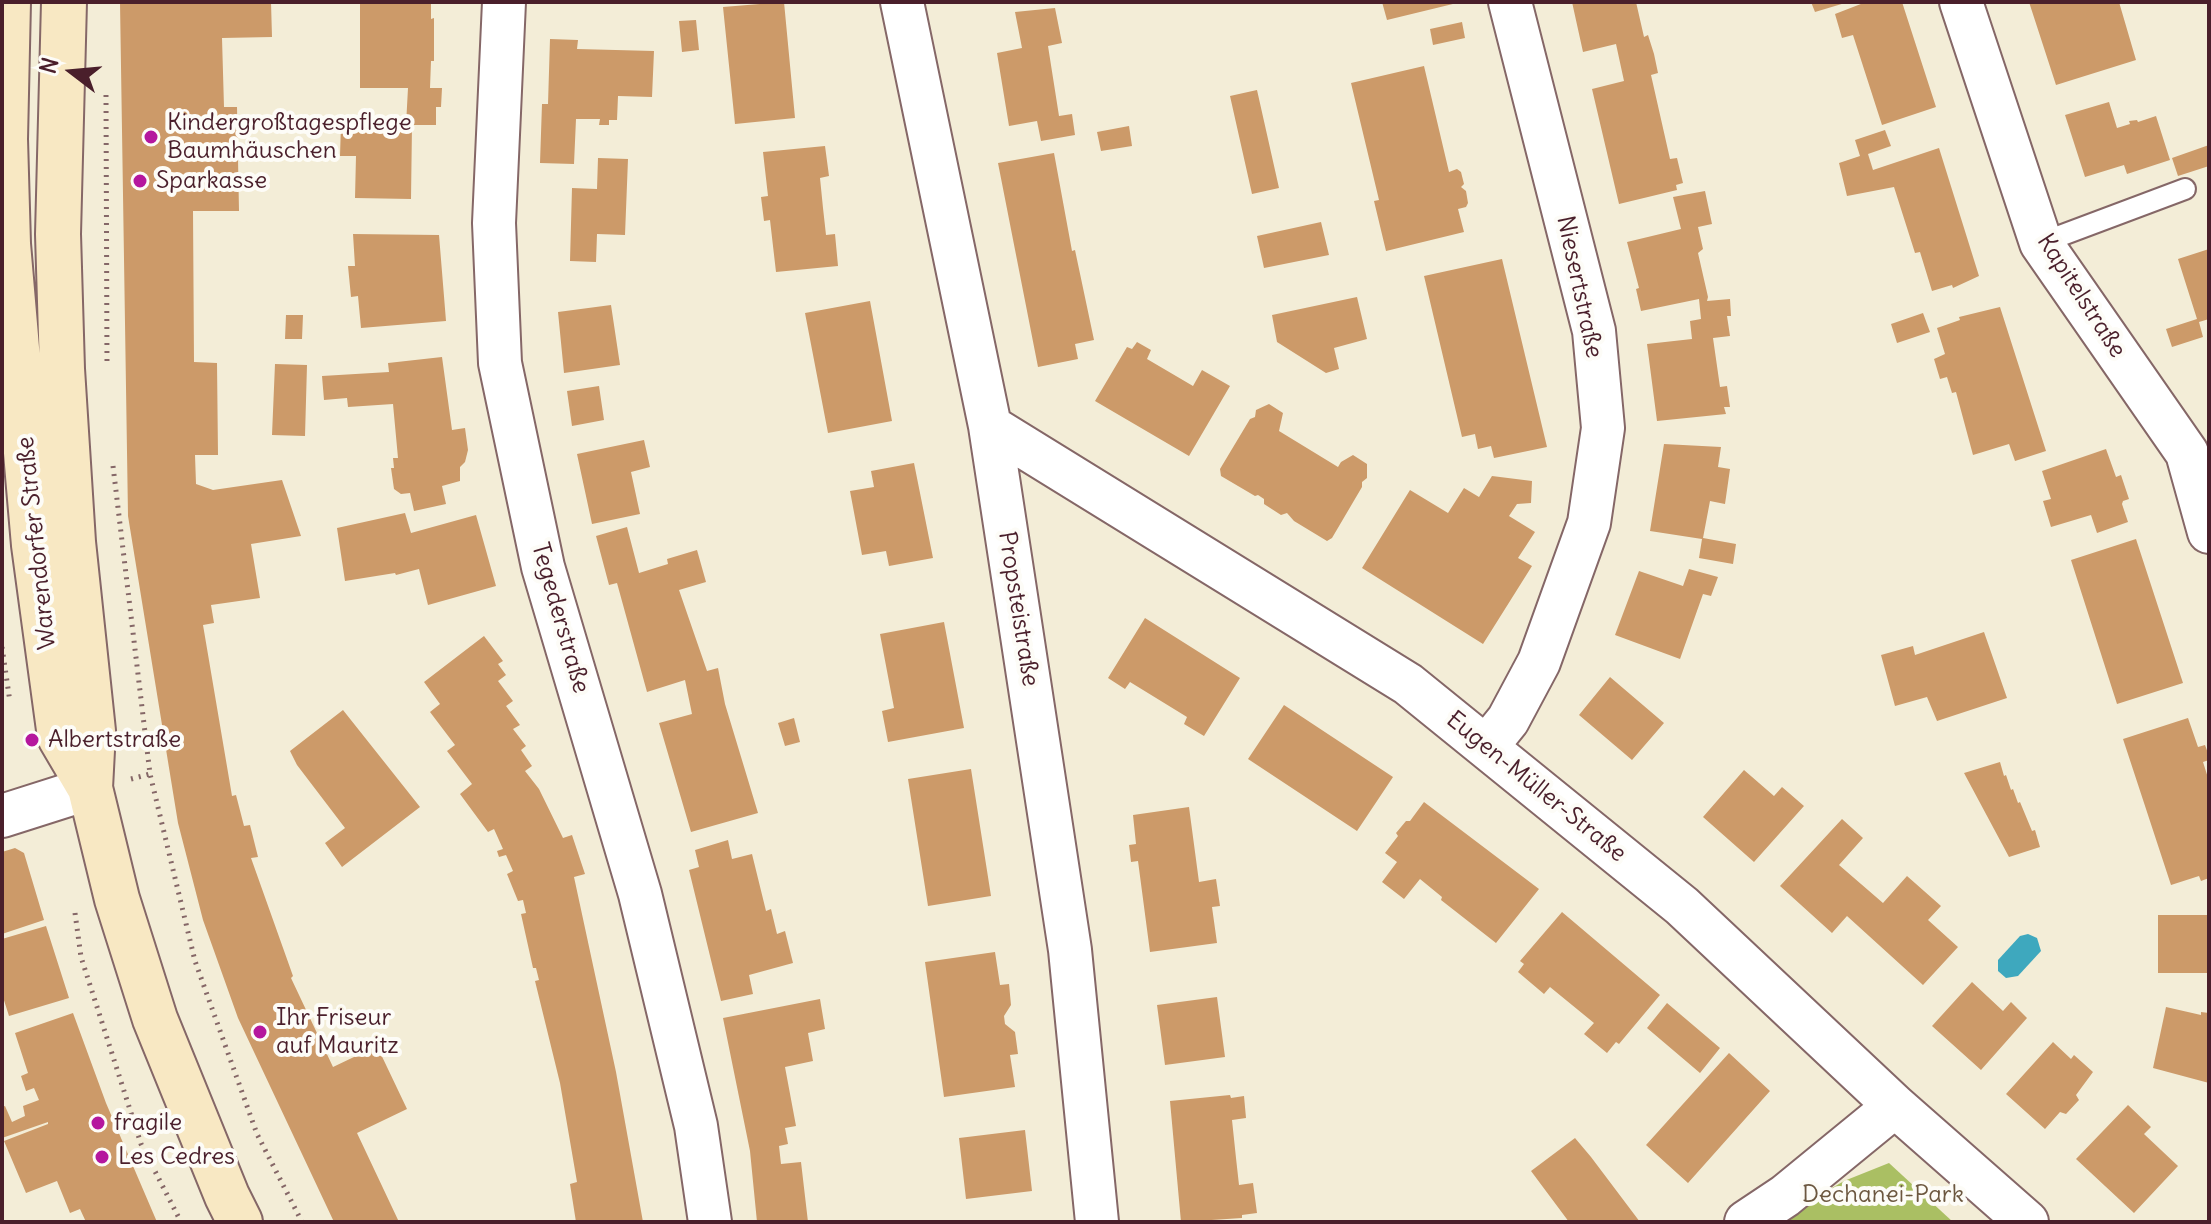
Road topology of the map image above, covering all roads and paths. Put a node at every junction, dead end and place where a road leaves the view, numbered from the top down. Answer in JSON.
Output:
{"nodes":[{"id":1,"x":8,"y":2,"type":"edge"},
{"id":2,"x":64,"y":2,"type":"edge"},
{"id":3,"x":504,"y":2,"type":"edge"},
{"id":4,"x":902,"y":2,"type":"edge"},
{"id":5,"x":1510,"y":2,"type":"edge"},
{"id":6,"x":1961,"y":2,"type":"edge"},
{"id":7,"x":106,"y":92,"type":"dead end"},
{"id":8,"x":3,"y":137,"type":"edge"},
{"id":9,"x":2185,"y":189,"type":"dead end"},
{"id":10,"x":2041,"y":243,"type":"junction"},
{"id":11,"x":5,"y":248,"type":"edge"},
{"id":12,"x":106,"y":377,"type":"dead end"},
{"id":13,"x":990,"y":426,"type":"junction"},
{"id":14,"x":111,"y":452,"type":"dead end"},
{"id":15,"x":2209,"y":532,"type":"edge"},
{"id":16,"x":2,"y":647,"type":"edge"},
{"id":17,"x":10,"y":704,"type":"dead end"},
{"id":18,"x":1487,"y":746,"type":"junction"},
{"id":19,"x":90,"y":788,"type":"junction"},
{"id":20,"x":2,"y":816,"type":"edge"},
{"id":21,"x":74,"y":905,"type":"dead end"},
{"id":22,"x":1895,"y":1106,"type":"junction"},
{"id":23,"x":181,"y":1222,"type":"edge"},
{"id":24,"x":240,"y":1222,"type":"edge"},
{"id":25,"x":302,"y":1222,"type":"edge"},
{"id":26,"x":710,"y":1222,"type":"edge"},
{"id":27,"x":1097,"y":1222,"type":"edge"},
{"id":28,"x":1746,"y":1222,"type":"edge"},
{"id":29,"x":2027,"y":1222,"type":"edge"}],
"edges":[{"from":1,"to":8,"type":"main road","name":"Warendorfer Straße"},
{"from":2,"to":19,"type":"main road","name":"Warendorfer Straße"},
{"from":3,"to":26,"type":"street","name":"Tegederstraße"},
{"from":4,"to":13,"type":"street","name":"Propsteistraße"},
{"from":5,"to":18,"type":"street","name":"Niesertstraße"},
{"from":6,"to":10,"type":"street","name":"Kapitelstraße"},
{"from":7,"to":12,"type":"path"},
{"from":8,"to":11,"type":"main road","name":"Warendorfer Straße"},
{"from":9,"to":10,"type":"lane"},
{"from":10,"to":15,"type":"street","name":"Kapitelstraße"},
{"from":11,"to":19,"type":"main road","name":"Warendorfer Straße"},
{"from":13,"to":18,"type":"street","name":"Eugen-Müller-Straße"},
{"from":13,"to":27,"type":"street","name":"Propsteistraße"},
{"from":14,"to":25,"type":"path"},
{"from":16,"to":17,"type":"path"},
{"from":18,"to":22,"type":"street","name":"Eugen-Müller-Straße"},
{"from":19,"to":20,"type":"street"},
{"from":19,"to":24,"type":"main road","name":"Warendorfer Straße"},
{"from":21,"to":23,"type":"path"},
{"from":22,"to":28,"type":"street"},
{"from":22,"to":29,"type":"street","name":"Eugen-Müller-Straße"}]}
